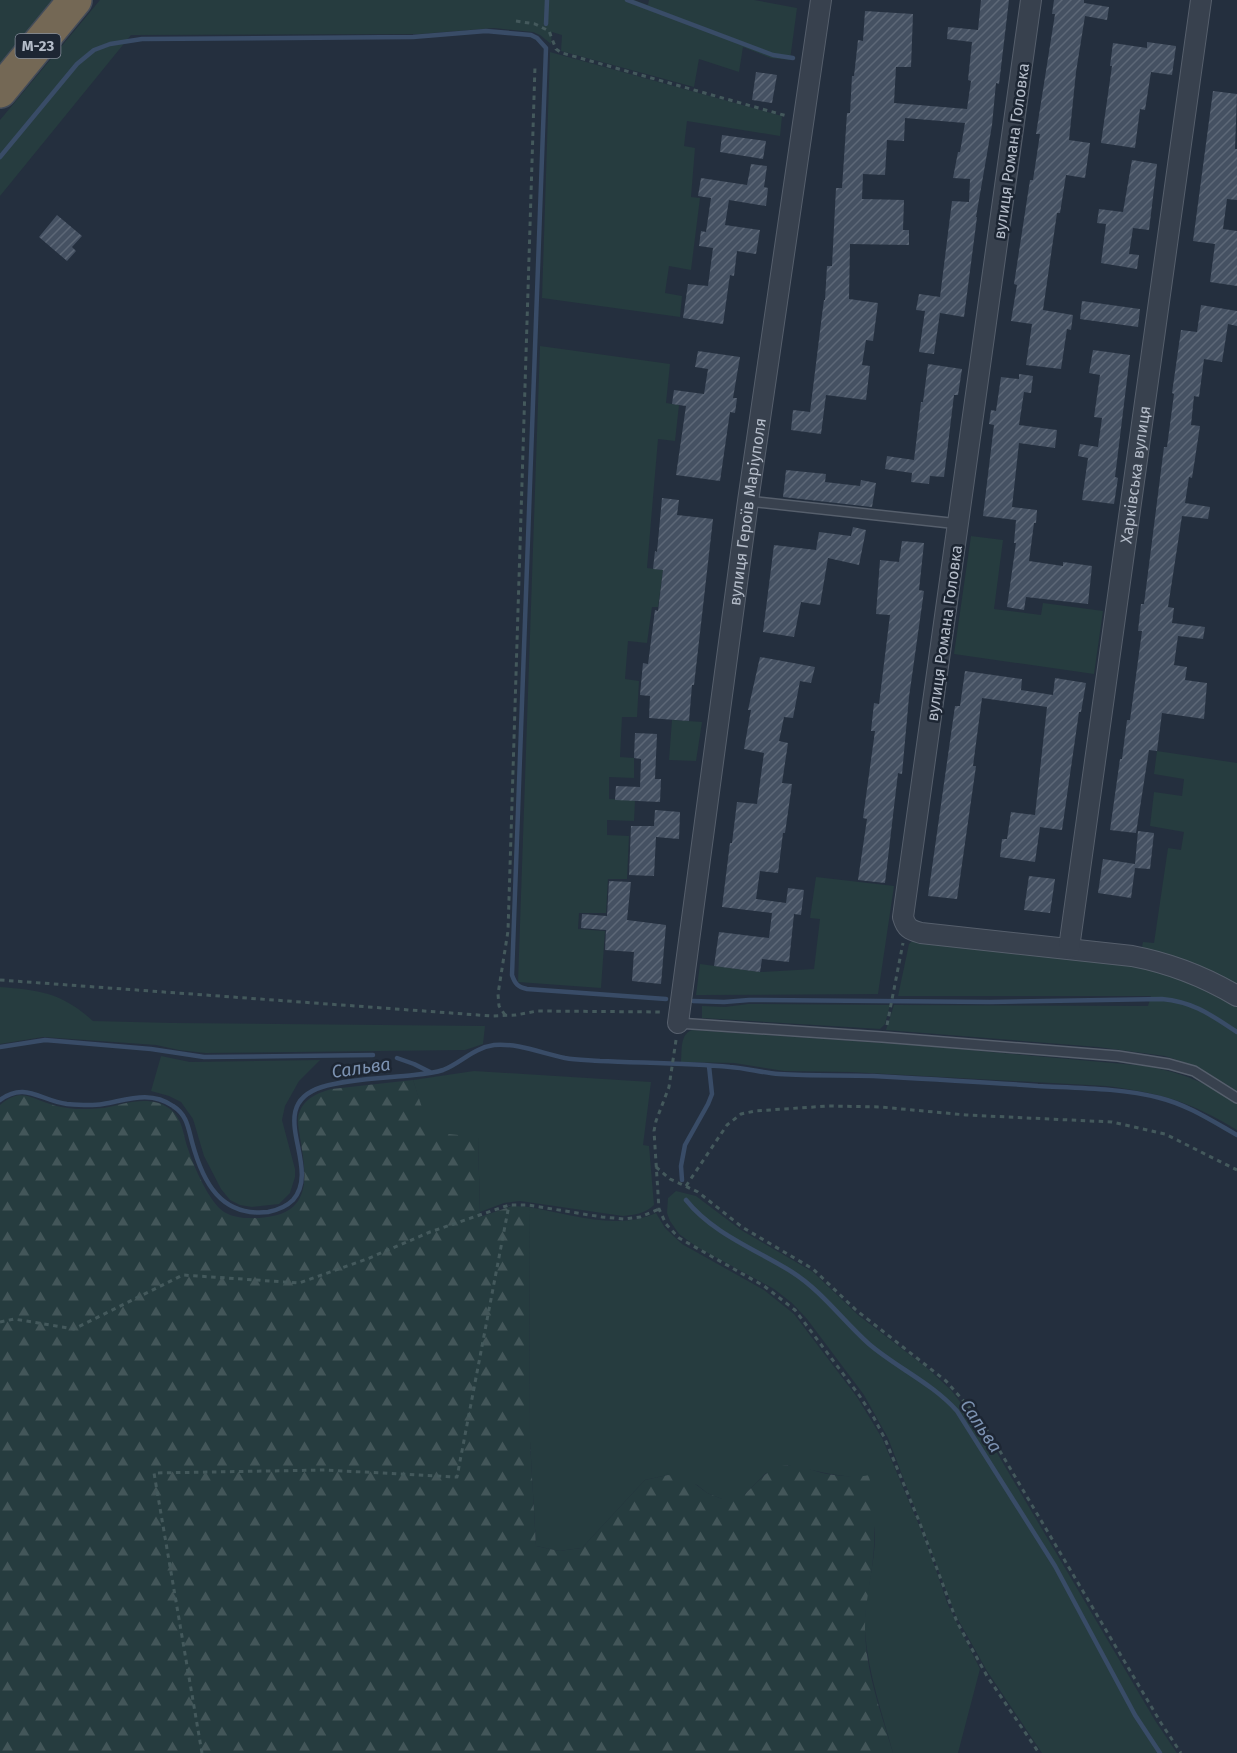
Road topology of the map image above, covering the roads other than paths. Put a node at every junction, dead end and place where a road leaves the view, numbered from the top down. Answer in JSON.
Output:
{"nodes":[{"id":1,"x":74,"y":0,"type":"edge"},
{"id":2,"x":821,"y":0,"type":"edge"},
{"id":3,"x":1031,"y":0,"type":"edge"},
{"id":4,"x":1201,"y":0,"type":"edge"},
{"id":5,"x":0,"y":91,"type":"edge"},
{"id":6,"x":748,"y":501,"type":"junction"},
{"id":7,"x":959,"y":524,"type":"junction"},
{"id":8,"x":1069,"y":948,"type":"junction"},
{"id":9,"x":1237,"y":996,"type":"edge"},
{"id":10,"x":679,"y":1018,"type":"joint"},
{"id":11,"x":1237,"y":1098,"type":"edge"}],
"edges":[{"from":1,"to":5,"type":"highway","number":"М-23"},
{"from":2,"to":6,"type":"street","name":"вулиця Героїв Маріуполя"},
{"from":3,"to":7,"type":"street","name":"вулиця Романа Головка"},
{"from":4,"to":8,"type":"street","name":"Харківська вулиця"},
{"from":6,"to":7,"type":"lane"},
{"from":6,"to":10,"type":"street","name":"вулиця Героїв Маріуполя"},
{"from":7,"to":8,"type":"street","name":"вулиця Романа Головка"},
{"from":8,"to":9,"type":"street"},
{"from":10,"to":11,"type":"lane"}]}
